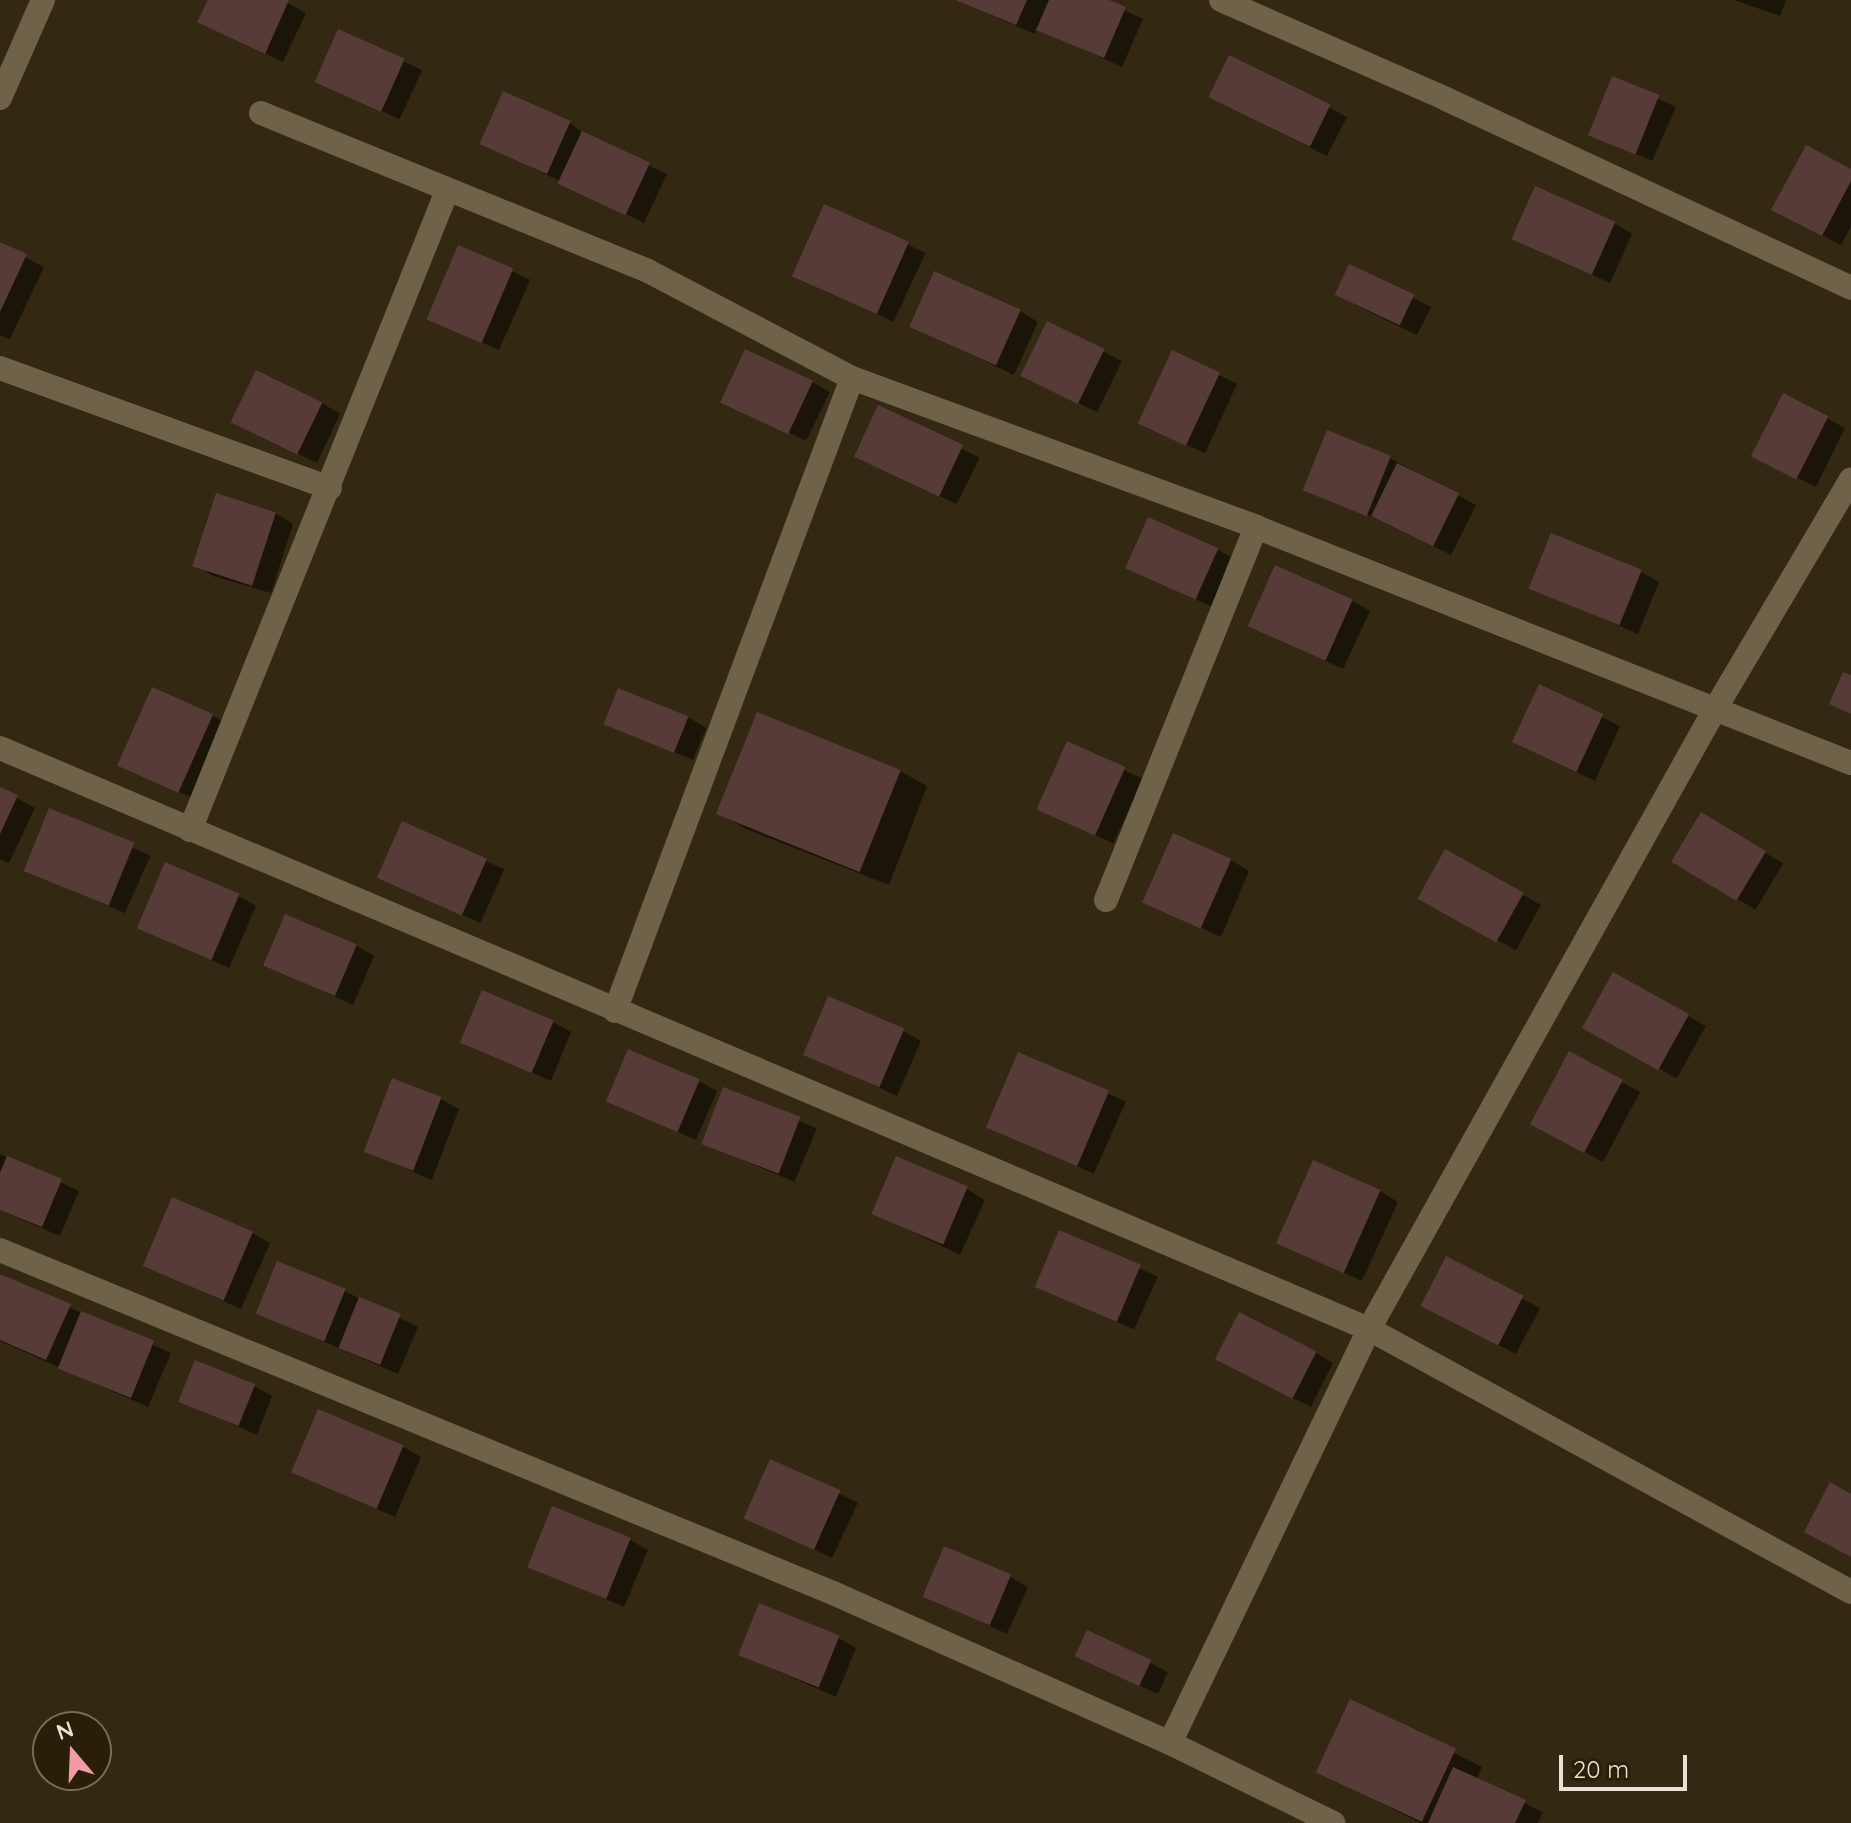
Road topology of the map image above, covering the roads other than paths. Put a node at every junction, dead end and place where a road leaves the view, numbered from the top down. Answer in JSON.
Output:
{"nodes":[{"id":1,"x":43,"y":0,"type":"edge"},
{"id":2,"x":1221,"y":0,"type":"edge"},
{"id":3,"x":0,"y":98,"type":"edge"},
{"id":4,"x":261,"y":113,"type":"dead end"},
{"id":5,"x":447,"y":191,"type":"junction"},
{"id":6,"x":1851,"y":288,"type":"edge"},
{"id":7,"x":0,"y":368,"type":"edge"},
{"id":8,"x":852,"y":378,"type":"junction"},
{"id":9,"x":1851,"y":479,"type":"edge"},
{"id":10,"x":330,"y":488,"type":"junction"},
{"id":11,"x":1256,"y":527,"type":"junction"},
{"id":12,"x":1714,"y":711,"type":"junction"},
{"id":13,"x":0,"y":748,"type":"edge"},
{"id":14,"x":1851,"y":763,"type":"edge"},
{"id":15,"x":190,"y":830,"type":"junction"},
{"id":16,"x":1106,"y":900,"type":"dead end"},
{"id":17,"x":615,"y":1011,"type":"junction"},
{"id":18,"x":0,"y":1250,"type":"edge"},
{"id":19,"x":1369,"y":1329,"type":"junction"},
{"id":20,"x":1851,"y":1592,"type":"edge"},
{"id":21,"x":1170,"y":1743,"type":"junction"},
{"id":22,"x":1333,"y":1823,"type":"edge"}],
"edges":[{"from":1,"to":3,"type":"street"},
{"from":2,"to":6,"type":"street"},
{"from":4,"to":5,"type":"street"},
{"from":5,"to":8,"type":"street"},
{"from":5,"to":10,"type":"street"},
{"from":7,"to":10,"type":"street"},
{"from":8,"to":11,"type":"street"},
{"from":8,"to":17,"type":"street"},
{"from":9,"to":12,"type":"street"},
{"from":10,"to":15,"type":"street"},
{"from":11,"to":12,"type":"street"},
{"from":11,"to":16,"type":"street"},
{"from":12,"to":14,"type":"street"},
{"from":12,"to":19,"type":"street"},
{"from":13,"to":15,"type":"street"},
{"from":15,"to":17,"type":"street"},
{"from":17,"to":19,"type":"street"},
{"from":18,"to":21,"type":"street"},
{"from":19,"to":20,"type":"street"},
{"from":19,"to":21,"type":"street"},
{"from":21,"to":22,"type":"street"}]}
